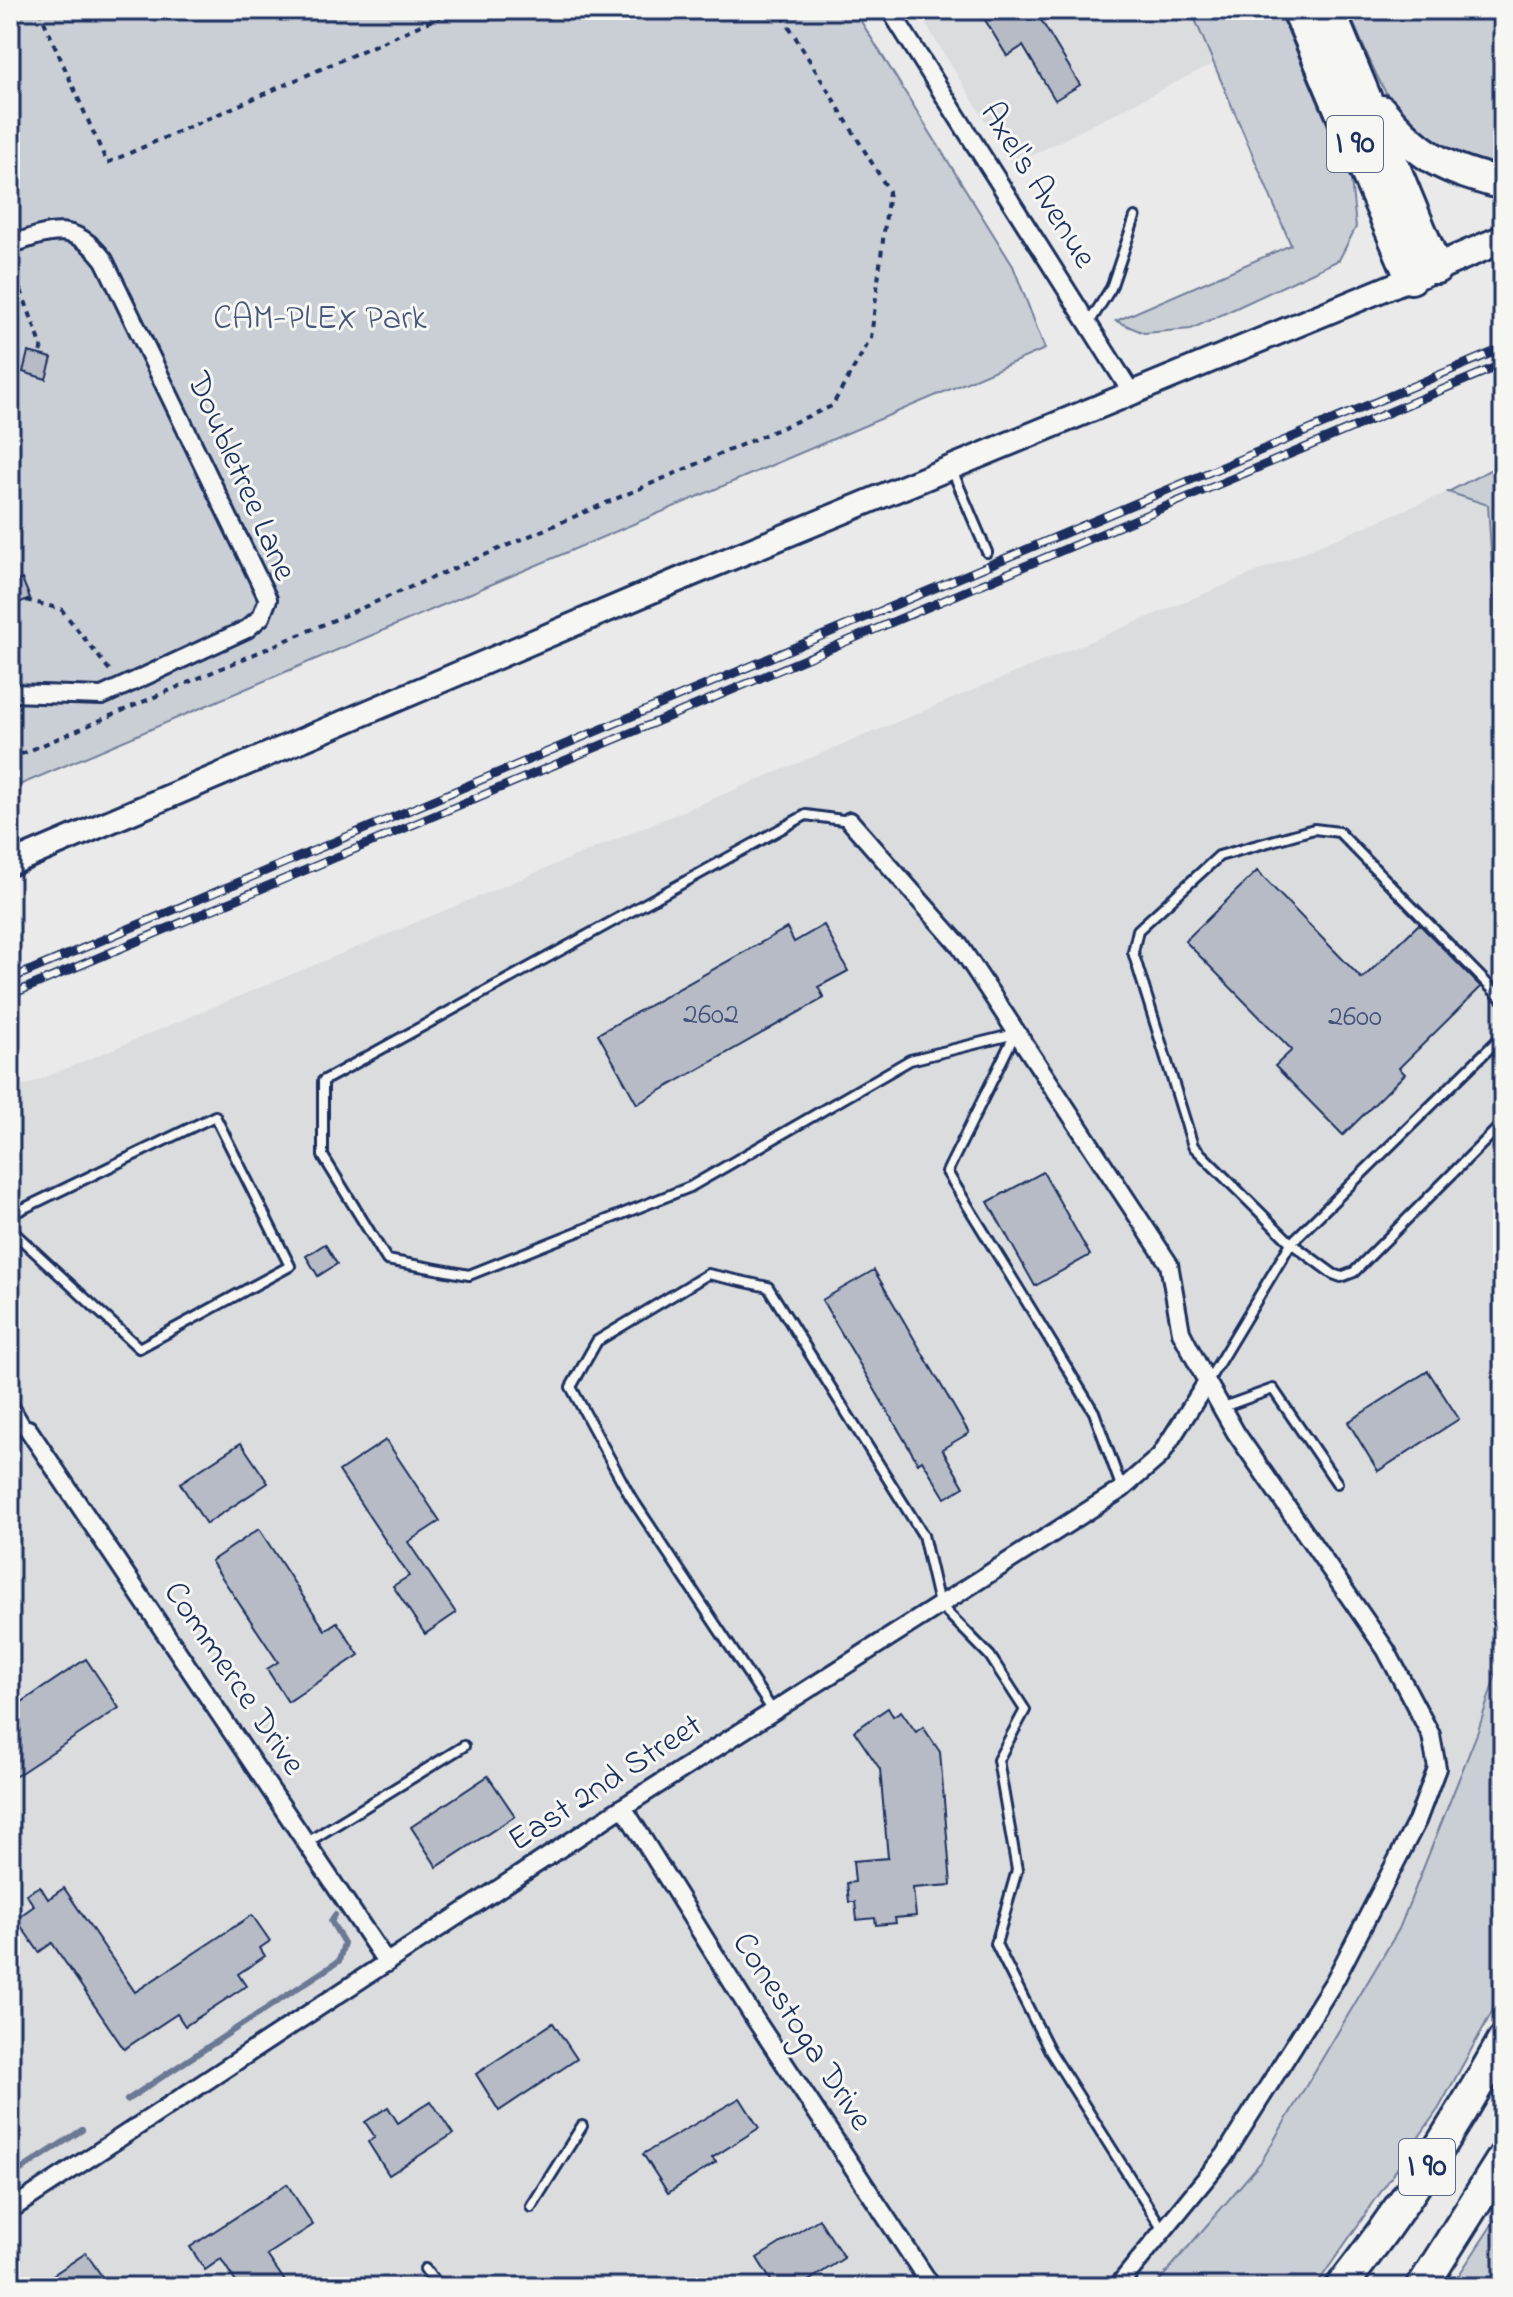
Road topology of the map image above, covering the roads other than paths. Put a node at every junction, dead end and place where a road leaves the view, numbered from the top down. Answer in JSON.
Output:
{"nodes":[{"id":1,"x":890,"y":10,"type":"edge"},
{"id":2,"x":1298,"y":10,"type":"edge"},
{"id":3,"x":1329,"y":10,"type":"edge"},
{"id":4,"x":1365,"y":93,"type":"junction"},
{"id":5,"x":1503,"y":184,"type":"edge"},
{"id":6,"x":1135,"y":217,"type":"dead end"},
{"id":7,"x":1503,"y":239,"type":"edge"},
{"id":8,"x":10,"y":245,"type":"edge"},
{"id":9,"x":1423,"y":273,"type":"junction"},
{"id":10,"x":1088,"y":323,"type":"junction"},
{"id":11,"x":1133,"y":395,"type":"junction"},
{"id":12,"x":951,"y":469,"type":"junction"},
{"id":13,"x":987,"y":552,"type":"dead end"},
{"id":14,"x":10,"y":693,"type":"edge"},
{"id":15,"x":850,"y":821,"type":"joint"},
{"id":16,"x":10,"y":864,"type":"edge"},
{"id":17,"x":1503,"y":1000,"type":"edge"},
{"id":18,"x":1015,"y":1034,"type":"junction"},
{"id":19,"x":1503,"y":1035,"type":"edge"},
{"id":20,"x":1503,"y":1123,"type":"edge"},
{"id":21,"x":10,"y":1215,"type":"edge"},
{"id":22,"x":10,"y":1229,"type":"edge"},
{"id":23,"x":1291,"y":1243,"type":"junction"},
{"id":24,"x":1207,"y":1382,"type":"junction"},
{"id":25,"x":10,"y":1399,"type":"edge"},
{"id":26,"x":1223,"y":1407,"type":"junction"},
{"id":27,"x":10,"y":1428,"type":"edge"},
{"id":28,"x":28,"y":1429,"type":"junction"},
{"id":29,"x":1337,"y":1483,"type":"dead end"},
{"id":30,"x":1122,"y":1489,"type":"junction"},
{"id":31,"x":939,"y":1604,"type":"junction"},
{"id":32,"x":773,"y":1711,"type":"junction"},
{"id":33,"x":464,"y":1746,"type":"dead end"},
{"id":34,"x":623,"y":1807,"type":"junction"},
{"id":35,"x":306,"y":1843,"type":"junction"},
{"id":36,"x":387,"y":1963,"type":"junction"},
{"id":37,"x":1503,"y":2041,"type":"edge"},
{"id":38,"x":582,"y":2126,"type":"dead end"},
{"id":39,"x":1503,"y":2158,"type":"edge"},
{"id":40,"x":531,"y":2207,"type":"dead end"},
{"id":41,"x":10,"y":2210,"type":"edge"},
{"id":42,"x":1163,"y":2231,"type":"junction"},
{"id":43,"x":425,"y":2269,"type":"dead end"},
{"id":44,"x":439,"y":2287,"type":"edge"},
{"id":45,"x":932,"y":2287,"type":"edge"},
{"id":46,"x":1117,"y":2287,"type":"edge"},
{"id":47,"x":1341,"y":2287,"type":"edge"},
{"id":48,"x":1422,"y":2287,"type":"edge"}],
"edges":[{"from":1,"to":10,"type":"street","name":"Axel's Avenue"},
{"from":2,"to":9,"type":"highway","number":"I 90"},
{"from":3,"to":4,"type":"highway","number":"I 90"},
{"from":4,"to":5,"type":"highway"},
{"from":4,"to":9,"type":"highway"},
{"from":6,"to":10,"type":"lane"},
{"from":7,"to":9,"type":"main road"},
{"from":8,"to":14,"type":"street","name":"Doubletree Lane"},
{"from":9,"to":11,"type":"main road"},
{"from":10,"to":11,"type":"street","name":"Axel's Avenue"},
{"from":11,"to":12,"type":"main road"},
{"from":12,"to":13,"type":"lane"},
{"from":12,"to":16,"type":"main road"},
{"from":15,"to":18,"type":"street"},
{"from":15,"to":18,"type":"lane"},
{"from":17,"to":23,"type":"lane"},
{"from":18,"to":24,"type":"street"},
{"from":18,"to":30,"type":"lane"},
{"from":19,"to":23,"type":"lane"},
{"from":20,"to":23,"type":"lane"},
{"from":21,"to":22,"type":"lane"},
{"from":23,"to":24,"type":"lane"},
{"from":24,"to":26,"type":"street"},
{"from":24,"to":30,"type":"street","name":"East 2nd Street"},
{"from":25,"to":28,"type":"lane"},
{"from":26,"to":29,"type":"lane"},
{"from":26,"to":42,"type":"street"},
{"from":27,"to":28,"type":"lane"},
{"from":28,"to":35,"type":"street","name":"Commerce Drive"},
{"from":30,"to":31,"type":"street","name":"East 2nd Street"},
{"from":31,"to":32,"type":"street","name":"East 2nd Street"},
{"from":31,"to":32,"type":"lane"},
{"from":31,"to":42,"type":"lane"},
{"from":32,"to":34,"type":"street","name":"East 2nd Street"},
{"from":33,"to":35,"type":"lane"},
{"from":34,"to":36,"type":"street","name":"East 2nd Street"},
{"from":34,"to":45,"type":"street","name":"Conestoga Drive"},
{"from":35,"to":36,"type":"street","name":"Commerce Drive"},
{"from":36,"to":41,"type":"street","name":"East 2nd Street"},
{"from":37,"to":47,"type":"highway","number":"I 90"},
{"from":38,"to":40,"type":"lane"},
{"from":39,"to":48,"type":"highway","number":"I 90"},
{"from":42,"to":46,"type":"street"},
{"from":43,"to":44,"type":"lane"}]}
